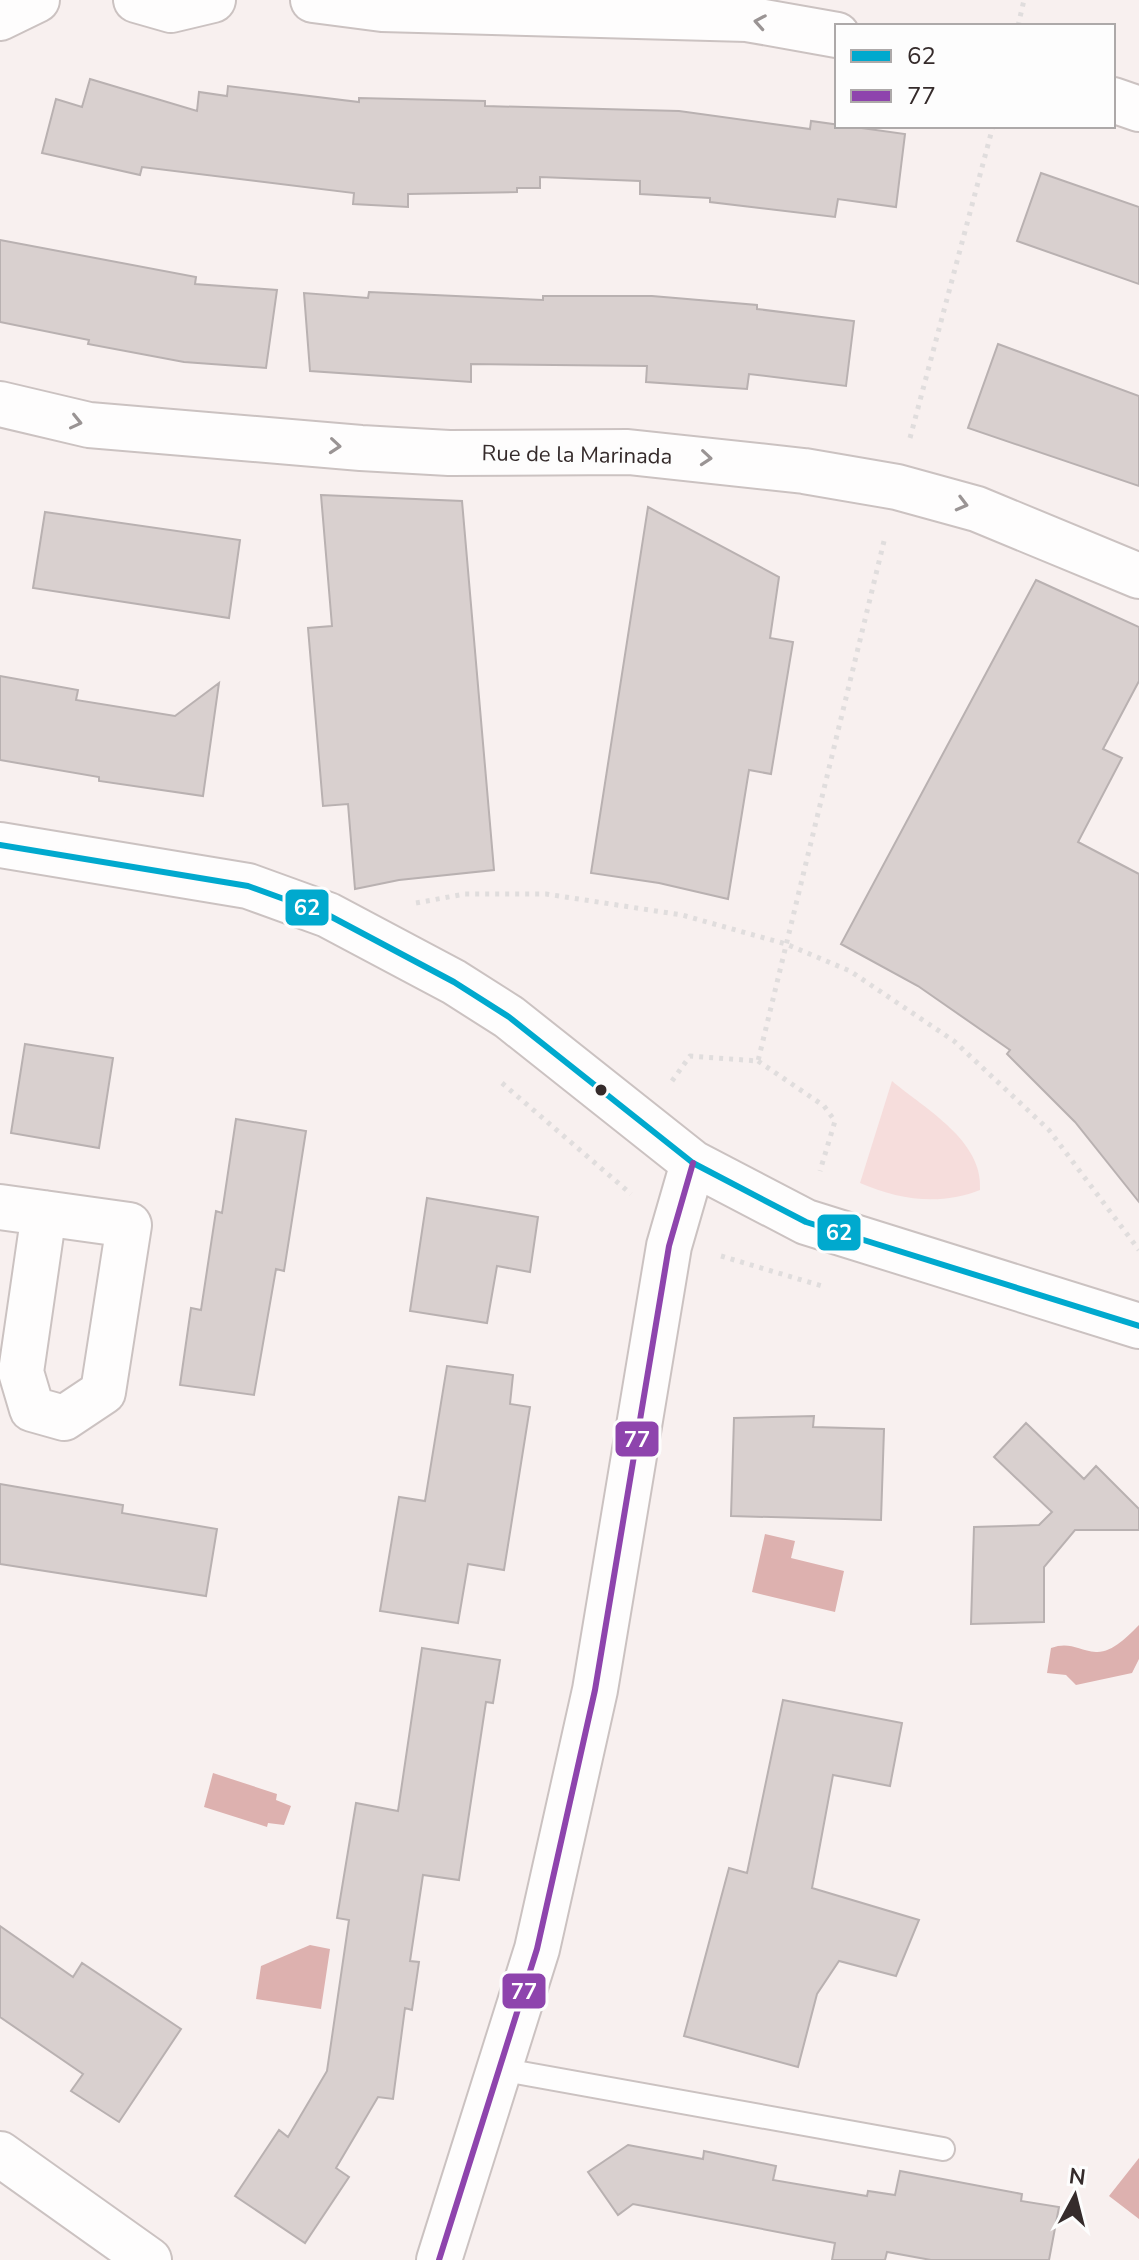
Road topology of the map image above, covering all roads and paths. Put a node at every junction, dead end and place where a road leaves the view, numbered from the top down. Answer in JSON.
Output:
{"nodes":[{"id":1,"x":37,"y":0,"type":"edge"},
{"id":2,"x":136,"y":0,"type":"edge"},
{"id":3,"x":213,"y":0,"type":"edge"},
{"id":4,"x":313,"y":0,"type":"edge"},
{"id":5,"x":1024,"y":0,"type":"edge"},
{"id":6,"x":0,"y":18,"type":"edge"},
{"id":7,"x":1018,"y":24,"type":"edge"},
{"id":8,"x":835,"y":35,"type":"edge"},
{"id":9,"x":1115,"y":101,"type":"edge"},
{"id":10,"x":1139,"y":109,"type":"edge"},
{"id":11,"x":992,"y":128,"type":"edge"},
{"id":12,"x":0,"y":404,"type":"edge"},
{"id":13,"x":897,"y":487,"type":"junction"},
{"id":14,"x":1139,"y":576,"type":"edge"},
{"id":15,"x":0,"y":845,"type":"edge"},
{"id":16,"x":348,"y":926,"type":"junction"},
{"id":17,"x":786,"y":944,"type":"junction"},
{"id":18,"x":758,"y":1061,"type":"junction"},
{"id":19,"x":642,"y":1125,"type":"junction"},
{"id":20,"x":693,"y":1163,"type":"junction"},
{"id":21,"x":0,"y":1207,"type":"edge"},
{"id":22,"x":44,"y":1213,"type":"dead end"},
{"id":23,"x":806,"y":1222,"type":"junction"},
{"id":24,"x":1139,"y":1250,"type":"edge"},
{"id":25,"x":1139,"y":1326,"type":"edge"},
{"id":26,"x":499,"y":2069,"type":"junction"},
{"id":27,"x":943,"y":2149,"type":"dead end"},
{"id":28,"x":0,"y":2154,"type":"edge"},
{"id":29,"x":149,"y":2260,"type":"edge"},
{"id":30,"x":439,"y":2260,"type":"edge"}],
"edges":[{"from":1,"to":6,"type":"street"},
{"from":2,"to":3,"type":"street"},
{"from":8,"to":4,"type":"street","one_way":true},
{"from":5,"to":7,"type":"path"},
{"from":9,"to":10,"type":"street"},
{"from":11,"to":13,"type":"path"},
{"from":12,"to":13,"type":"street","name":"Rue de la Marinada","one_way":true},
{"from":13,"to":14,"type":"street","name":"Rue de la Marinada","one_way":true},
{"from":13,"to":17,"type":"path"},
{"from":15,"to":16,"type":"street"},
{"from":16,"to":17,"type":"path"},
{"from":16,"to":19,"type":"street"},
{"from":17,"to":18,"type":"path"},
{"from":17,"to":24,"type":"path"},
{"from":18,"to":19,"type":"path"},
{"from":18,"to":23,"type":"path"},
{"from":19,"to":20,"type":"street"},
{"from":20,"to":23,"type":"street"},
{"from":20,"to":26,"type":"street"},
{"from":21,"to":22,"type":"street"},
{"from":23,"to":25,"type":"street"},
{"from":26,"to":27,"type":"lane"},
{"from":26,"to":30,"type":"street"},
{"from":28,"to":29,"type":"street"}]}
